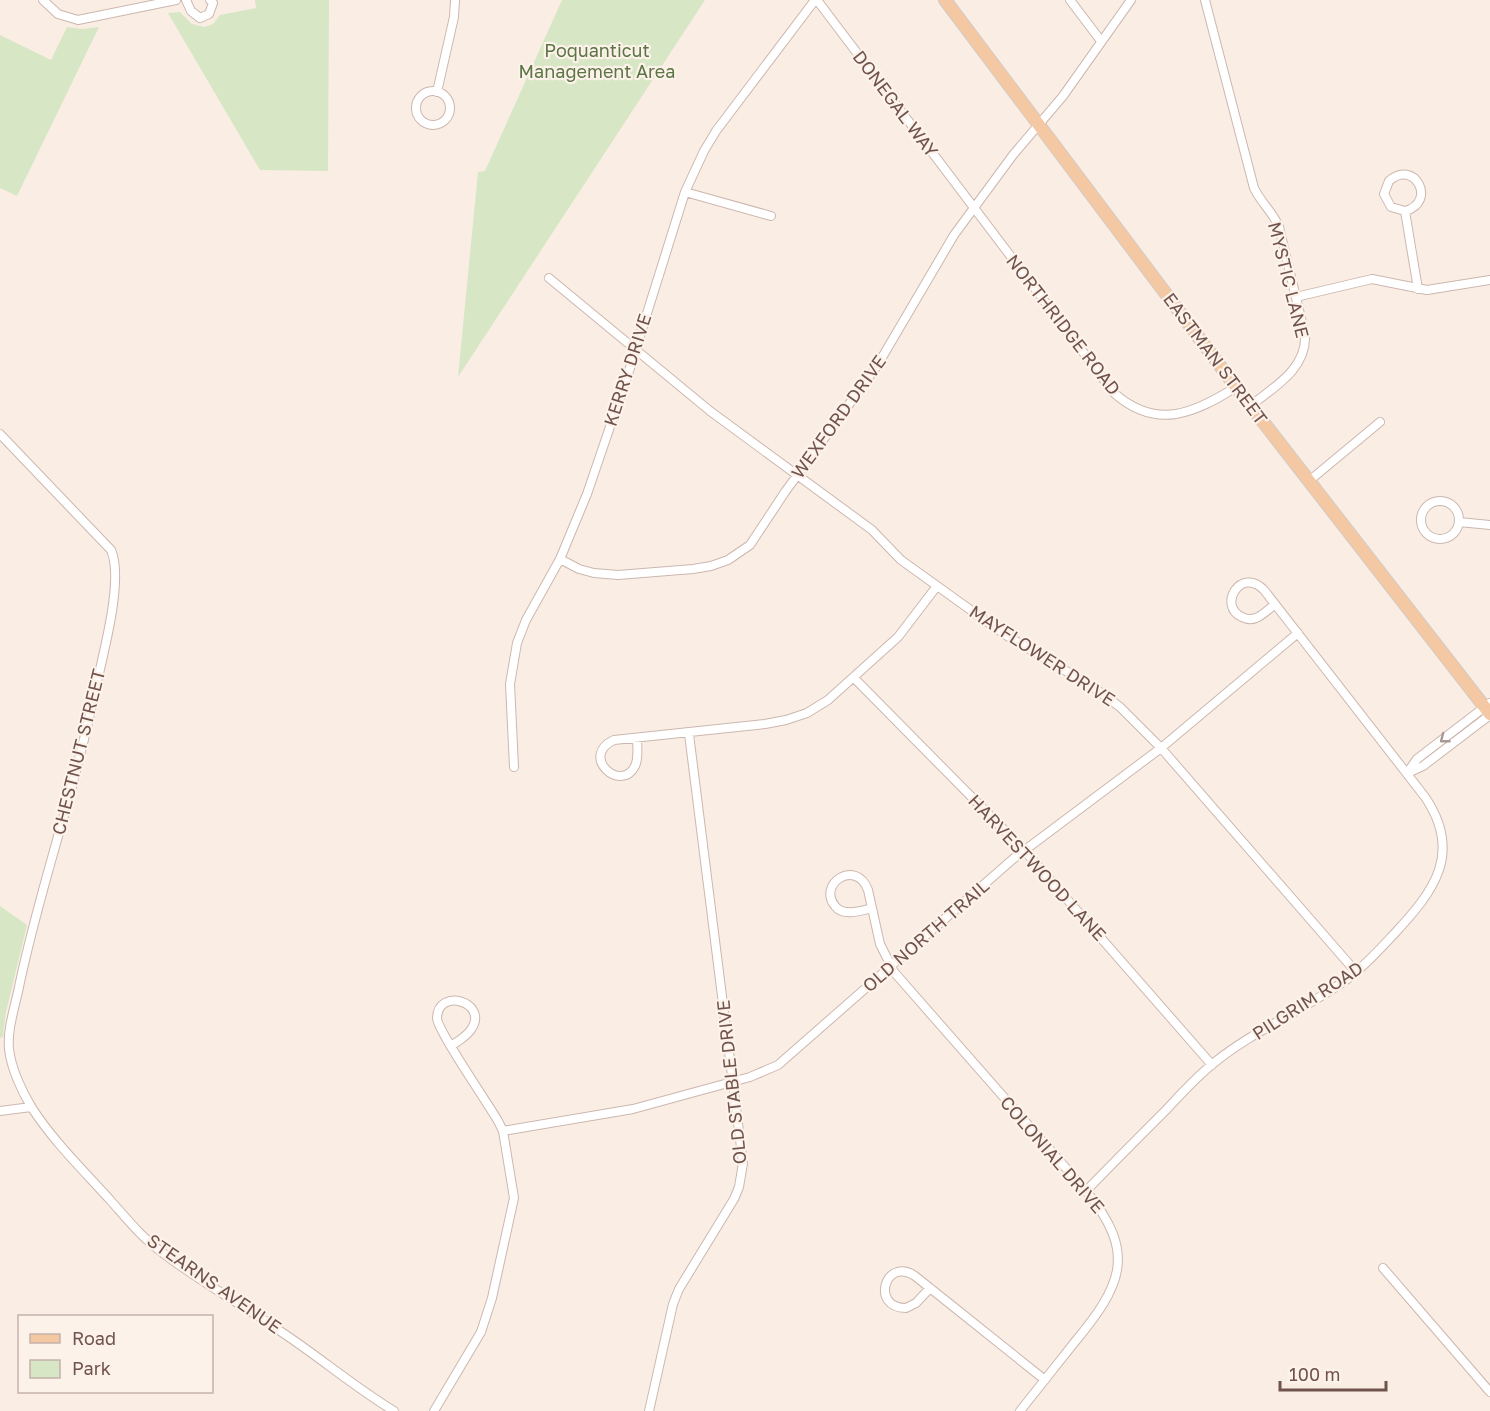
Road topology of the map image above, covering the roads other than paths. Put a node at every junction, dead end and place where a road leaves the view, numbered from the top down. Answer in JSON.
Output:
{"nodes":[{"id":1,"x":43,"y":0,"type":"edge"},
{"id":2,"x":176,"y":0,"type":"edge"},
{"id":3,"x":186,"y":0,"type":"edge"},
{"id":4,"x":210,"y":0,"type":"edge"},
{"id":5,"x":455,"y":0,"type":"edge"},
{"id":6,"x":816,"y":0,"type":"edge"},
{"id":7,"x":945,"y":0,"type":"edge"},
{"id":8,"x":1070,"y":0,"type":"edge"},
{"id":9,"x":1131,"y":0,"type":"edge"},
{"id":10,"x":1205,"y":0,"type":"edge"},
{"id":11,"x":1101,"y":41,"type":"junction"},
{"id":12,"x":436,"y":92,"type":"junction"},
{"id":13,"x":1039,"y":125,"type":"junction"},
{"id":14,"x":685,"y":192,"type":"junction"},
{"id":15,"x":974,"y":208,"type":"junction"},
{"id":16,"x":1405,"y":211,"type":"junction"},
{"id":17,"x":771,"y":216,"type":"dead end"},
{"id":18,"x":549,"y":278,"type":"dead end"},
{"id":19,"x":1490,"y":280,"type":"edge"},
{"id":20,"x":1418,"y":290,"type":"junction"},
{"id":21,"x":1296,"y":297,"type":"junction"},
{"id":22,"x":636,"y":350,"type":"junction"},
{"id":23,"x":1236,"y":387,"type":"junction"},
{"id":24,"x":1250,"y":406,"type":"junction"},
{"id":25,"x":1380,"y":422,"type":"dead end"},
{"id":26,"x":0,"y":434,"type":"edge"},
{"id":27,"x":797,"y":477,"type":"junction"},
{"id":28,"x":1309,"y":482,"type":"junction"},
{"id":29,"x":1459,"y":522,"type":"junction"},
{"id":30,"x":1490,"y":525,"type":"edge"},
{"id":31,"x":560,"y":559,"type":"junction"},
{"id":32,"x":937,"y":586,"type":"junction"},
{"id":33,"x":1275,"y":604,"type":"junction"},
{"id":34,"x":1298,"y":633,"type":"junction"},
{"id":35,"x":854,"y":678,"type":"junction"},
{"id":36,"x":1489,"y":710,"type":"edge"},
{"id":37,"x":689,"y":734,"type":"junction"},
{"id":38,"x":638,"y":738,"type":"junction"},
{"id":39,"x":1161,"y":748,"type":"junction"},
{"id":40,"x":514,"y":767,"type":"dead end"},
{"id":41,"x":1407,"y":773,"type":"junction"},
{"id":42,"x":1024,"y":850,"type":"junction"},
{"id":43,"x":872,"y":908,"type":"junction"},
{"id":44,"x":891,"y":967,"type":"junction"},
{"id":45,"x":1356,"y":972,"type":"junction"},
{"id":46,"x":451,"y":1046,"type":"junction"},
{"id":47,"x":1212,"y":1065,"type":"junction"},
{"id":48,"x":734,"y":1081,"type":"junction"},
{"id":49,"x":31,"y":1107,"type":"junction"},
{"id":50,"x":0,"y":1111,"type":"edge"},
{"id":51,"x":503,"y":1131,"type":"junction"},
{"id":52,"x":1086,"y":1191,"type":"junction"},
{"id":53,"x":1383,"y":1268,"type":"dead end"},
{"id":54,"x":930,"y":1288,"type":"junction"},
{"id":55,"x":1045,"y":1380,"type":"junction"},
{"id":56,"x":1490,"y":1392,"type":"edge"},
{"id":57,"x":394,"y":1411,"type":"edge"},
{"id":58,"x":434,"y":1411,"type":"edge"},
{"id":59,"x":649,"y":1411,"type":"edge"},
{"id":60,"x":1020,"y":1411,"type":"edge"}],
"edges":[{"from":1,"to":2,"type":"street"},
{"from":3,"to":4,"type":"street"},
{"from":5,"to":12,"type":"street"},
{"from":6,"to":14,"type":"street","name":"KERRY DRIVE"},
{"from":6,"to":15,"type":"street","name":"DONEGAL WAY"},
{"from":7,"to":13,"type":"main road","name":"EASTMAN STREET"},
{"from":8,"to":11,"type":"street"},
{"from":9,"to":11,"type":"street","name":"WEXFORD DRIVE"},
{"from":10,"to":21,"type":"street","name":"MYSTIC LANE"},
{"from":11,"to":13,"type":"street","name":"WEXFORD DRIVE"},
{"from":12,"to":12,"type":"street"},
{"from":13,"to":15,"type":"street","name":"WEXFORD DRIVE"},
{"from":13,"to":23,"type":"main road","name":"EASTMAN STREET"},
{"from":14,"to":17,"type":"street"},
{"from":14,"to":22,"type":"street","name":"KERRY DRIVE"},
{"from":15,"to":23,"type":"street","name":"NORTHRIDGE ROAD"},
{"from":15,"to":27,"type":"street","name":"WEXFORD DRIVE"},
{"from":16,"to":16,"type":"street"},
{"from":16,"to":20,"type":"street"},
{"from":18,"to":22,"type":"street","name":"MAYFLOWER DRIVE"},
{"from":19,"to":20,"type":"street"},
{"from":20,"to":21,"type":"street"},
{"from":21,"to":24,"type":"street","name":"MYSTIC LANE"},
{"from":22,"to":27,"type":"street","name":"MAYFLOWER DRIVE"},
{"from":22,"to":31,"type":"street","name":"KERRY DRIVE"},
{"from":23,"to":24,"type":"main road","name":"EASTMAN STREET"},
{"from":24,"to":28,"type":"main road","name":"EASTMAN STREET"},
{"from":25,"to":28,"type":"street"},
{"from":26,"to":49,"type":"street","name":"CHESTNUT STREET"},
{"from":27,"to":31,"type":"street","name":"WEXFORD DRIVE"},
{"from":27,"to":32,"type":"street","name":"MAYFLOWER DRIVE"},
{"from":28,"to":36,"type":"main road","name":"EASTMAN STREET"},
{"from":29,"to":29,"type":"street"},
{"from":29,"to":30,"type":"street"},
{"from":31,"to":40,"type":"street","name":"KERRY DRIVE"},
{"from":32,"to":35,"type":"street"},
{"from":32,"to":39,"type":"street","name":"MAYFLOWER DRIVE"},
{"from":33,"to":33,"type":"street","name":"PILGRIM ROAD"},
{"from":33,"to":34,"type":"street","name":"PILGRIM ROAD"},
{"from":34,"to":39,"type":"street","name":"OLD NORTH TRAIL"},
{"from":34,"to":41,"type":"street","name":"PILGRIM ROAD"},
{"from":35,"to":37,"type":"street"},
{"from":35,"to":42,"type":"street","name":"HARVESTWOOD LANE"},
{"from":36,"to":41,"type":"street"},
{"from":37,"to":38,"type":"street"},
{"from":37,"to":48,"type":"street","name":"OLD STABLE DRIVE"},
{"from":38,"to":38,"type":"street"},
{"from":39,"to":42,"type":"street","name":"OLD NORTH TRAIL"},
{"from":39,"to":45,"type":"street","name":"MAYFLOWER DRIVE"},
{"from":41,"to":45,"type":"street","name":"PILGRIM ROAD"},
{"from":42,"to":44,"type":"street","name":"OLD NORTH TRAIL"},
{"from":42,"to":47,"type":"street","name":"HARVESTWOOD LANE"},
{"from":43,"to":43,"type":"street","name":"COLONIAL DRIVE"},
{"from":43,"to":44,"type":"street","name":"COLONIAL DRIVE"},
{"from":44,"to":48,"type":"street","name":"OLD NORTH TRAIL"},
{"from":44,"to":52,"type":"street","name":"COLONIAL DRIVE"},
{"from":45,"to":47,"type":"street","name":"PILGRIM ROAD"},
{"from":46,"to":46,"type":"street"},
{"from":46,"to":51,"type":"street"},
{"from":47,"to":52,"type":"street","name":"PILGRIM ROAD"},
{"from":48,"to":51,"type":"street","name":"OLD NORTH TRAIL"},
{"from":48,"to":59,"type":"street","name":"OLD STABLE DRIVE"},
{"from":49,"to":50,"type":"street"},
{"from":49,"to":57,"type":"street","name":"STEARNS AVENUE"},
{"from":51,"to":58,"type":"street"},
{"from":52,"to":55,"type":"street","name":"COLONIAL DRIVE"},
{"from":53,"to":56,"type":"street"},
{"from":54,"to":54,"type":"street"},
{"from":54,"to":55,"type":"street"},
{"from":55,"to":60,"type":"street","name":"COLONIAL DRIVE"}]}
